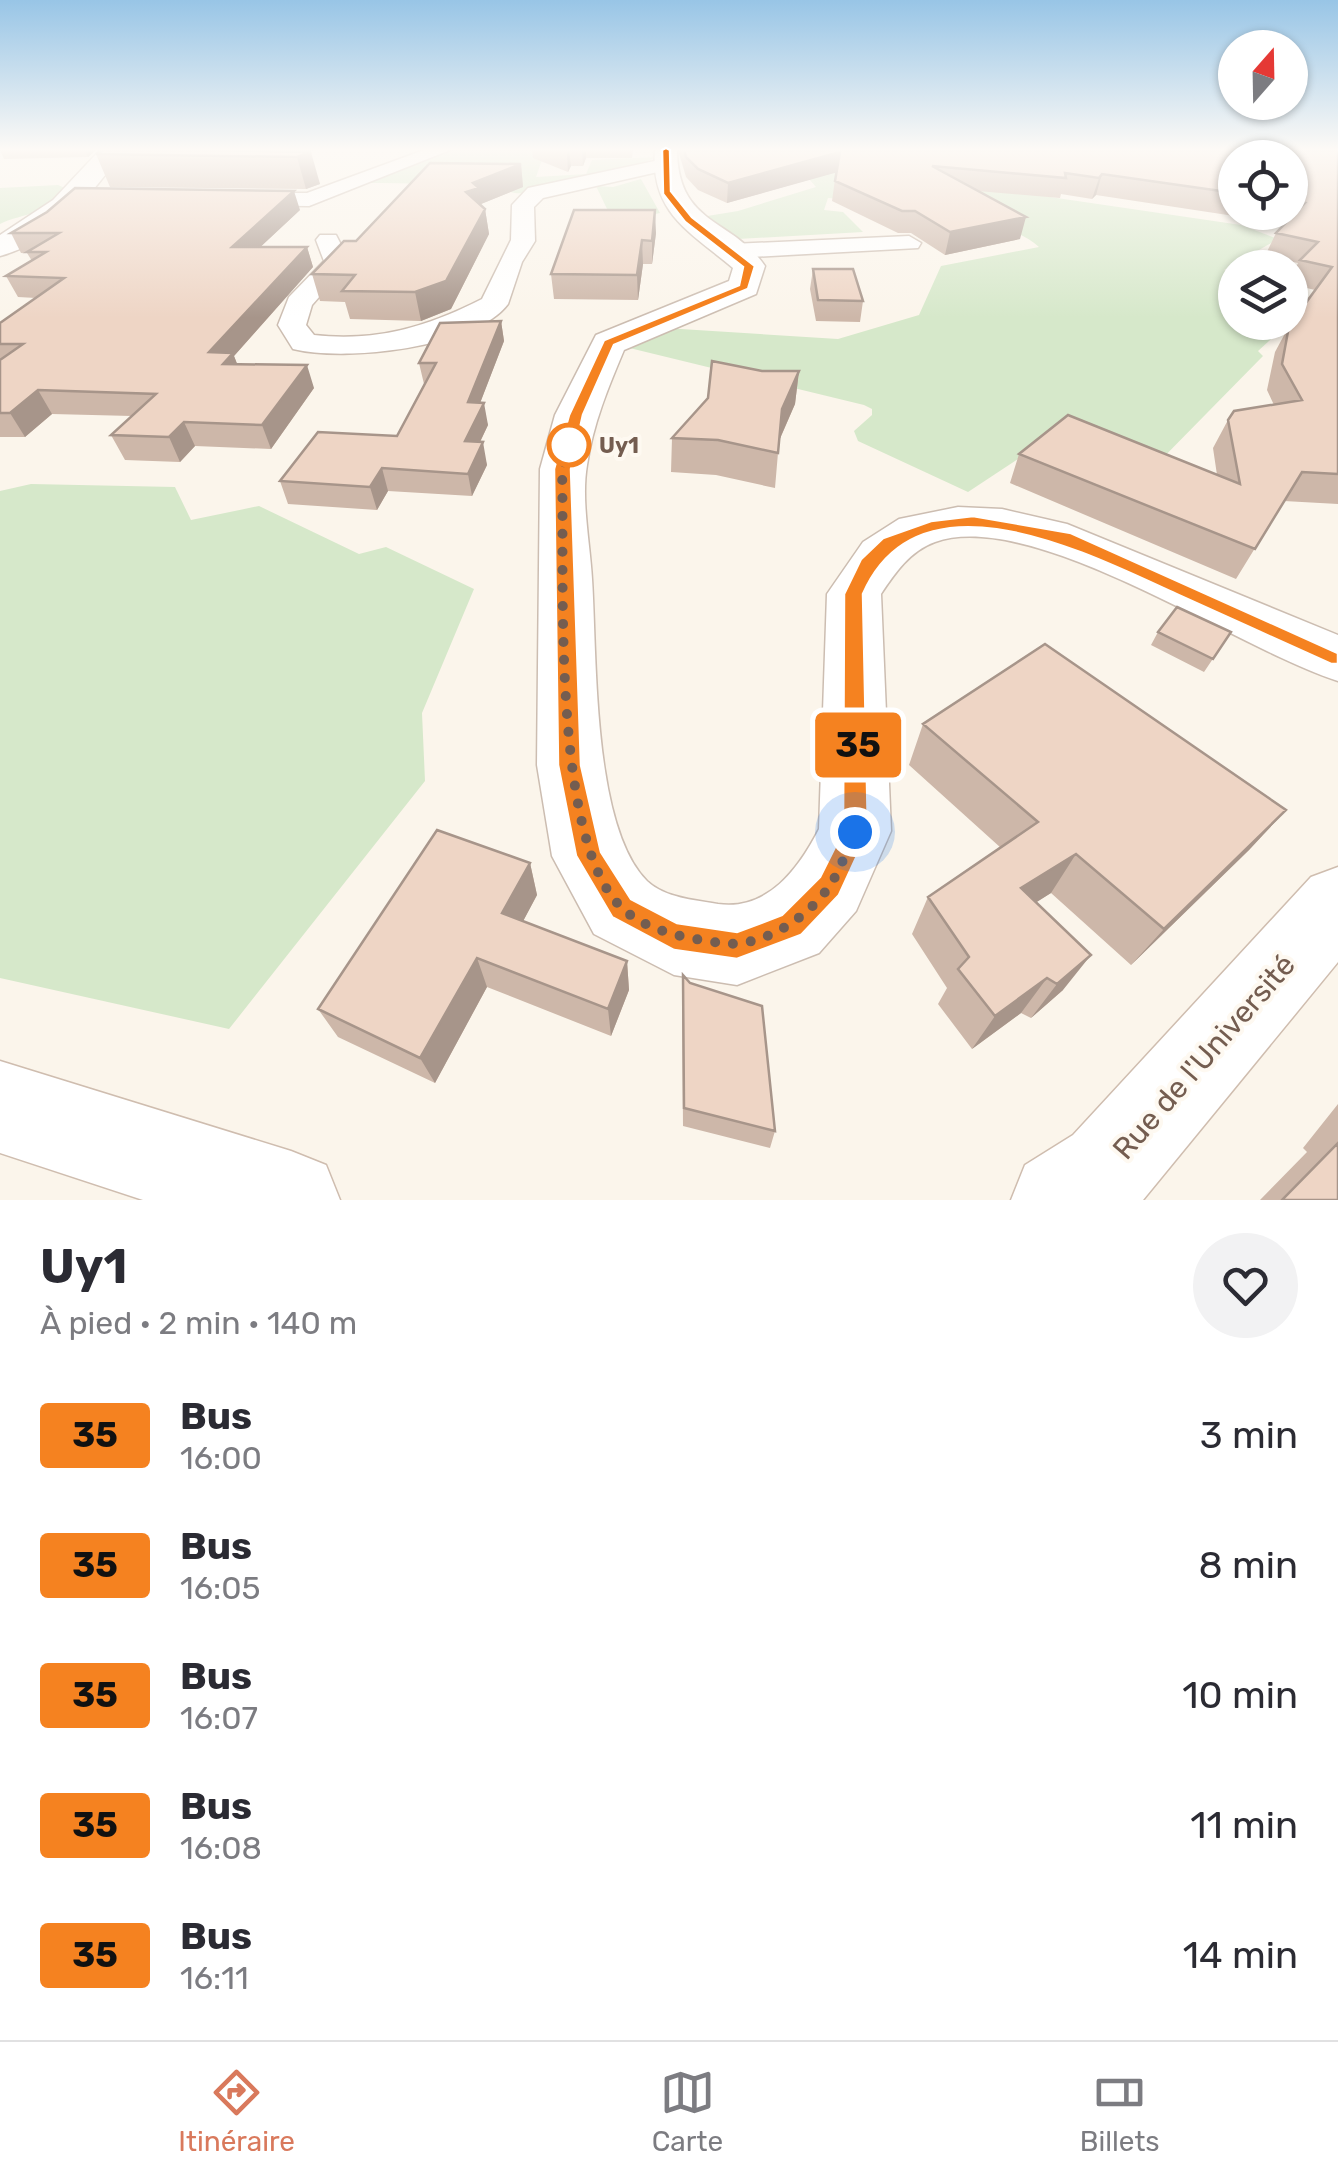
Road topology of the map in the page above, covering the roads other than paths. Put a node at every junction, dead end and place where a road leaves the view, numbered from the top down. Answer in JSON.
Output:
{"nodes":[{"id":1,"x":60,"y":206,"type":"edge"},
{"id":2,"x":522,"y":206,"type":"edge"},
{"id":3,"x":677,"y":206,"type":"edge"},
{"id":4,"x":328,"y":240,"type":"dead end"},
{"id":5,"x":908,"y":242,"type":"dead end"},
{"id":6,"x":0,"y":247,"type":"edge"},
{"id":7,"x":732,"y":252,"type":"junction"},
{"id":8,"x":1338,"y":659,"type":"edge"},
{"id":9,"x":1338,"y":903,"type":"edge"},
{"id":10,"x":0,"y":1107,"type":"edge"},
{"id":11,"x":291,"y":1200,"type":"edge"},
{"id":12,"x":1060,"y":1200,"type":"edge"}],
"edges":[{"from":1,"to":6,"type":"street"},
{"from":2,"to":4,"type":"street"},
{"from":3,"to":7,"type":"street"},
{"from":5,"to":7,"type":"street"},
{"from":7,"to":8,"type":"street"},
{"from":9,"to":12,"type":"street","name":"Rue de l'Université"},
{"from":10,"to":11,"type":"street"}]}
